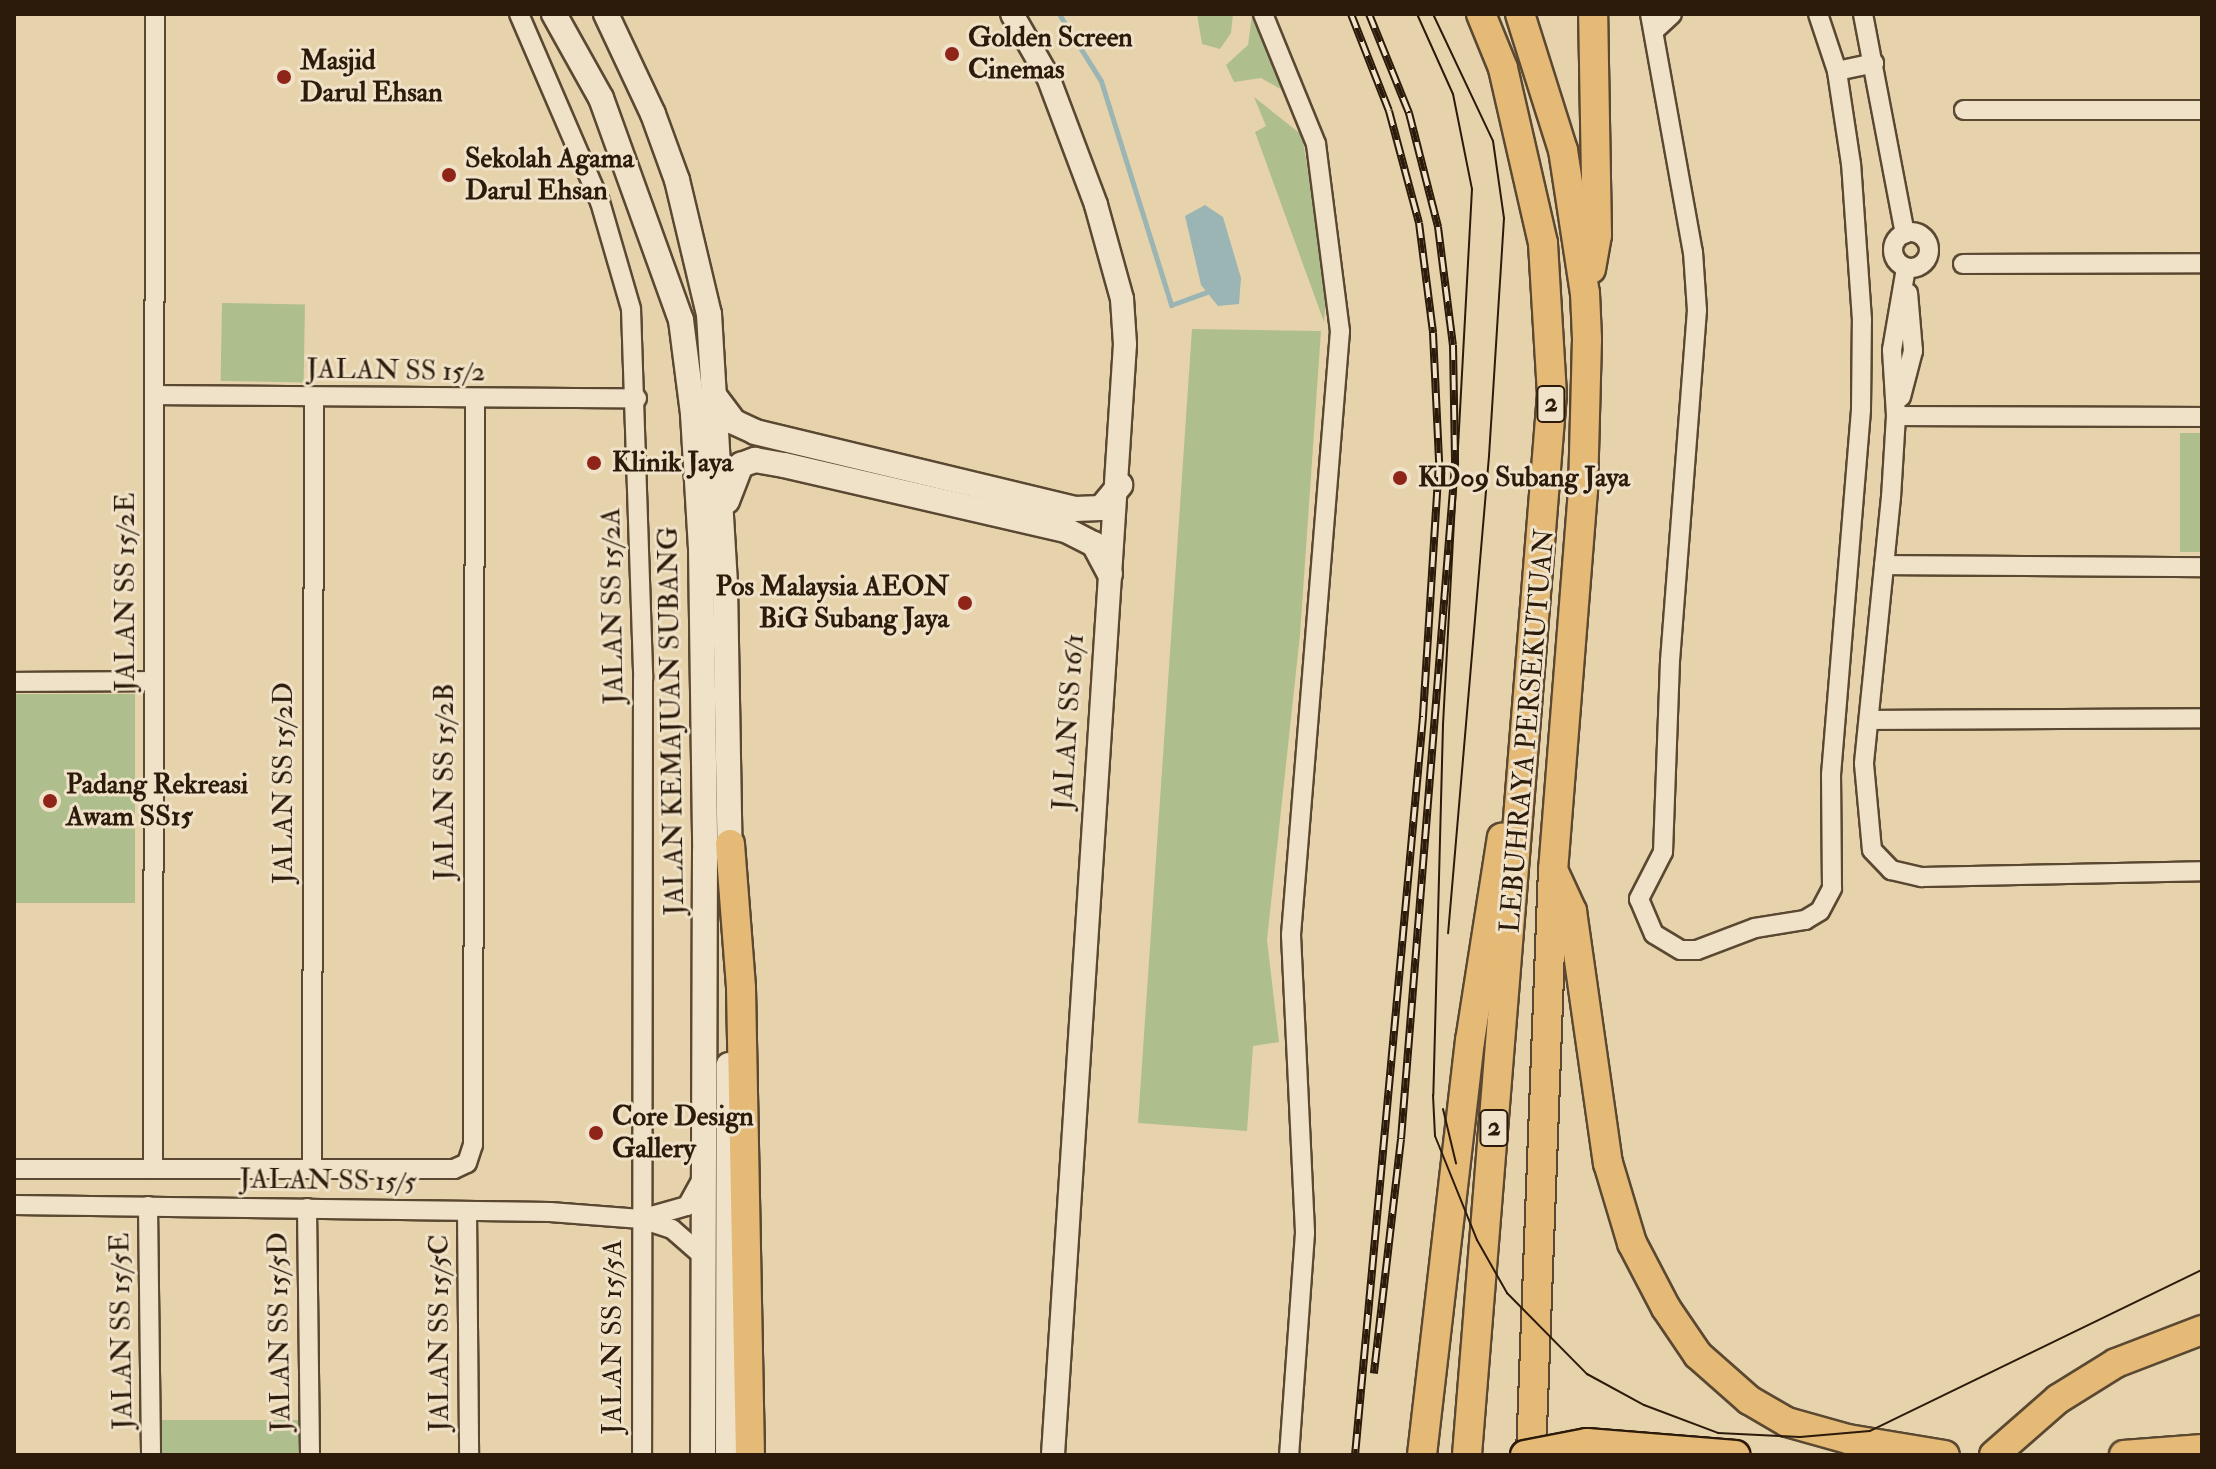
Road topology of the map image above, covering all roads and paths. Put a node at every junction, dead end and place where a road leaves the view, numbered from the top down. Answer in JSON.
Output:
{"nodes":[{"id":1,"x":155,"y":14,"type":"edge"},
{"id":2,"x":519,"y":14,"type":"edge"},
{"id":3,"x":554,"y":14,"type":"edge"},
{"id":4,"x":606,"y":14,"type":"edge"},
{"id":5,"x":1012,"y":14,"type":"edge"},
{"id":6,"x":1263,"y":14,"type":"edge"},
{"id":7,"x":1481,"y":14,"type":"edge"},
{"id":8,"x":1520,"y":14,"type":"edge"},
{"id":9,"x":1593,"y":14,"type":"edge"},
{"id":10,"x":1672,"y":14,"type":"edge"},
{"id":11,"x":1818,"y":14,"type":"edge"},
{"id":12,"x":1863,"y":14,"type":"edge"},
{"id":13,"x":1652,"y":22,"type":"edge"},
{"id":14,"x":1874,"y":63,"type":"junction"},
{"id":15,"x":1837,"y":71,"type":"junction"},
{"id":16,"x":1964,"y":110,"type":"dead end"},
{"id":17,"x":2202,"y":110,"type":"edge"},
{"id":18,"x":1905,"y":234,"type":"junction"},
{"id":19,"x":2202,"y":263,"type":"edge"},
{"id":20,"x":1963,"y":264,"type":"dead end"},
{"id":21,"x":1906,"y":268,"type":"junction"},
{"id":22,"x":1585,"y":293,"type":"junction"},
{"id":23,"x":154,"y":395,"type":"junction"},
{"id":24,"x":314,"y":398,"type":"junction"},
{"id":25,"x":637,"y":398,"type":"junction"},
{"id":26,"x":716,"y":398,"type":"junction"},
{"id":27,"x":475,"y":401,"type":"junction"},
{"id":28,"x":1896,"y":416,"type":"junction"},
{"id":29,"x":2202,"y":417,"type":"edge"},
{"id":30,"x":1120,"y":485,"type":"junction"},
{"id":31,"x":722,"y":519,"type":"junction"},
{"id":32,"x":1884,"y":565,"type":"junction"},
{"id":33,"x":2202,"y":567,"type":"edge"},
{"id":34,"x":1110,"y":574,"type":"junction"},
{"id":35,"x":154,"y":681,"type":"junction"},
{"id":36,"x":14,"y":682,"type":"edge"},
{"id":37,"x":2202,"y":718,"type":"edge"},
{"id":38,"x":1869,"y":720,"type":"junction"},
{"id":39,"x":1522,"y":802,"type":"junction"},
{"id":40,"x":730,"y":844,"type":"junction"},
{"id":41,"x":1553,"y":869,"type":"junction"},
{"id":42,"x":2202,"y":871,"type":"edge"},
{"id":43,"x":14,"y":1169,"type":"edge"},
{"id":44,"x":153,"y":1169,"type":"junction"},
{"id":45,"x":312,"y":1169,"type":"junction"},
{"id":46,"x":703,"y":1177,"type":"junction"},
{"id":47,"x":14,"y":1205,"type":"edge"},
{"id":48,"x":148,"y":1206,"type":"junction"},
{"id":49,"x":307,"y":1208,"type":"junction"},
{"id":50,"x":467,"y":1211,"type":"junction"},
{"id":51,"x":641,"y":1219,"type":"junction"},
{"id":52,"x":703,"y":1256,"type":"junction"},
{"id":53,"x":2202,"y":1330,"type":"edge"},
{"id":54,"x":1054,"y":1444,"type":"edge"},
{"id":55,"x":2202,"y":1449,"type":"edge"},
{"id":56,"x":151,"y":1455,"type":"edge"},
{"id":57,"x":310,"y":1455,"type":"edge"},
{"id":58,"x":469,"y":1455,"type":"edge"},
{"id":59,"x":642,"y":1455,"type":"edge"},
{"id":60,"x":703,"y":1455,"type":"edge"},
{"id":61,"x":728,"y":1455,"type":"edge"},
{"id":62,"x":750,"y":1455,"type":"edge"},
{"id":63,"x":1063,"y":1455,"type":"edge"},
{"id":64,"x":1289,"y":1455,"type":"edge"},
{"id":65,"x":1422,"y":1455,"type":"edge"},
{"id":66,"x":1467,"y":1455,"type":"edge"},
{"id":67,"x":1528,"y":1455,"type":"edge"},
{"id":68,"x":1736,"y":1455,"type":"edge"},
{"id":69,"x":1945,"y":1455,"type":"edge"},
{"id":70,"x":1994,"y":1455,"type":"edge"},
{"id":71,"x":2124,"y":1455,"type":"edge"}],
"edges":[{"from":1,"to":23,"type":"street","name":"JALAN SS 15/2E"},
{"from":2,"to":25,"type":"street","name":"JALAN SS 15/2A"},
{"from":3,"to":46,"type":"main road","name":"JALAN KEMAJUAN SUBANG"},
{"from":4,"to":26,"type":"main road","name":"JALAN KEMAJUAN SUBANG"},
{"from":5,"to":30,"type":"street","name":"JALAN SS 16/1"},
{"from":6,"to":64,"type":"street"},
{"from":7,"to":39,"type":"main road","name":"LEBUHRAYA PERSEKUTUAN","number":"2"},
{"from":8,"to":22,"type":"main road","name":"LEBUHRAYA PERSEKUTUAN","number":"2"},
{"from":9,"to":22,"type":"main road"},
{"from":10,"to":13,"type":"street"},
{"from":11,"to":15,"type":"street"},
{"from":12,"to":14,"type":"street"},
{"from":13,"to":15,"type":"street"},
{"from":14,"to":15,"type":"street"},
{"from":14,"to":18,"type":"street"},
{"from":16,"to":17,"type":"street"},
{"from":18,"to":21,"type":"street"},
{"from":18,"to":21,"type":"street"},
{"from":19,"to":20,"type":"street"},
{"from":21,"to":28,"type":"street"},
{"from":22,"to":41,"type":"main road","name":"LEBUHRAYA PERSEKUTUAN","number":"2"},
{"from":23,"to":24,"type":"street","name":"JALAN SS 15/2"},
{"from":23,"to":35,"type":"street","name":"JALAN SS 15/2E"},
{"from":24,"to":27,"type":"street","name":"JALAN SS 15/2"},
{"from":24,"to":45,"type":"street","name":"JALAN SS 15/2D"},
{"from":25,"to":27,"type":"street","name":"JALAN SS 15/2"},
{"from":25,"to":51,"type":"street","name":"JALAN SS 15/2A"},
{"from":26,"to":30,"type":"main road"},
{"from":26,"to":31,"type":"main road","name":"JALAN KEMAJUAN SUBANG"},
{"from":27,"to":45,"type":"street","name":"JALAN SS 15/2B"},
{"from":28,"to":29,"type":"street"},
{"from":28,"to":32,"type":"street"},
{"from":30,"to":34,"type":"street","name":"JALAN SS 16/1"},
{"from":31,"to":34,"type":"main road"},
{"from":31,"to":40,"type":"main road","name":"JALAN KEMAJUAN SUBANG"},
{"from":32,"to":33,"type":"street"},
{"from":32,"to":38,"type":"street"},
{"from":34,"to":54,"type":"street","name":"JALAN SS 16/1"},
{"from":35,"to":36,"type":"street"},
{"from":35,"to":44,"type":"street","name":"JALAN SS 15/2E"},
{"from":37,"to":38,"type":"street"},
{"from":38,"to":42,"type":"street"},
{"from":39,"to":65,"type":"main road"},
{"from":39,"to":66,"type":"main road","name":"LEBUHRAYA PERSEKUTUAN","number":"2"},
{"from":40,"to":61,"type":"main road","name":"JALAN KEMAJUAN SUBANG"},
{"from":40,"to":62,"type":"main road"},
{"from":41,"to":67,"type":"main road","name":"LEBUHRAYA PERSEKUTUAN","number":"2"},
{"from":41,"to":69,"type":"main road"},
{"from":43,"to":44,"type":"street"},
{"from":44,"to":45,"type":"street"},
{"from":46,"to":51,"type":"street","name":"JALAN SS 15/5"},
{"from":46,"to":52,"type":"main road","name":"JALAN KEMAJUAN SUBANG"},
{"from":47,"to":48,"type":"street","name":"JALAN SS 15/5"},
{"from":48,"to":49,"type":"street","name":"JALAN SS 15/5"},
{"from":48,"to":56,"type":"street","name":"JALAN SS 15/5E"},
{"from":49,"to":50,"type":"street","name":"JALAN SS 15/5"},
{"from":49,"to":57,"type":"street","name":"JALAN SS 15/5D"},
{"from":50,"to":51,"type":"street","name":"JALAN SS 15/5"},
{"from":50,"to":58,"type":"street","name":"JALAN SS 15/5C"},
{"from":51,"to":52,"type":"street","name":"JALAN SS 15/5"},
{"from":51,"to":59,"type":"street","name":"JALAN SS 15/5A"},
{"from":52,"to":60,"type":"main road","name":"JALAN KEMAJUAN SUBANG"},
{"from":53,"to":70,"type":"main road"},
{"from":54,"to":63,"type":"street"},
{"from":55,"to":71,"type":"main road"},
{"from":67,"to":68,"type":"main road","bridge":true}]}
